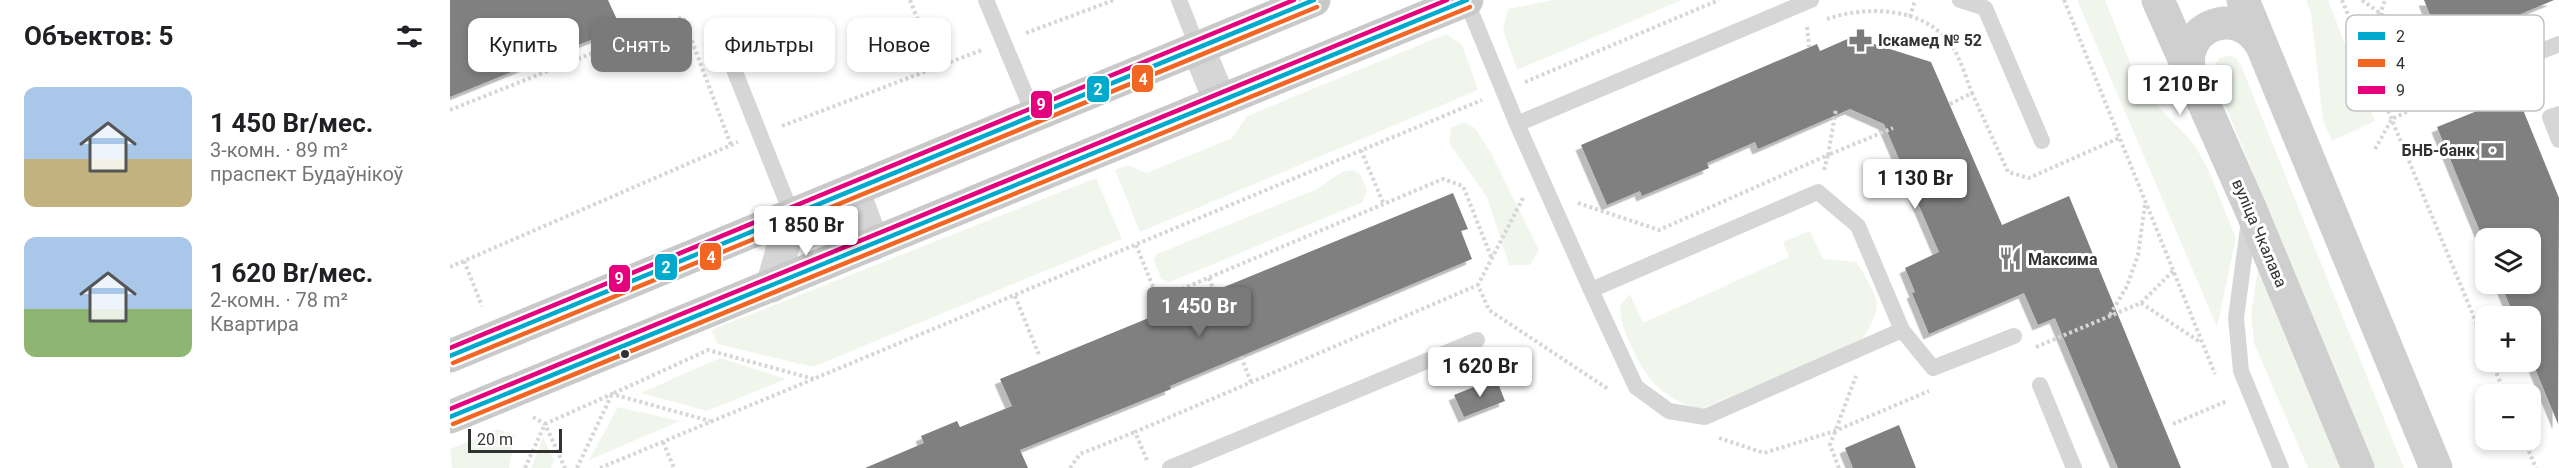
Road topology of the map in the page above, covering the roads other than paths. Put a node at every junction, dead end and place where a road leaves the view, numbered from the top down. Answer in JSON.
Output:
{"nodes":[{"id":1,"x":986,"y":0,"type":"edge"},
{"id":2,"x":1179,"y":0,"type":"edge"},
{"id":3,"x":1314,"y":0,"type":"edge"},
{"id":4,"x":1466,"y":0,"type":"edge"},
{"id":5,"x":1811,"y":0,"type":"edge"},
{"id":6,"x":1960,"y":0,"type":"edge"},
{"id":7,"x":2158,"y":0,"type":"edge"},
{"id":8,"x":2243,"y":0,"type":"edge"},
{"id":9,"x":2559,"y":44,"type":"edge"},
{"id":10,"x":1198,"y":48,"type":"junction"},
{"id":11,"x":2263,"y":48,"type":"junction"},
{"id":12,"x":2544,"y":50,"type":"edge"},
{"id":13,"x":735,"y":72,"type":"edge"},
{"id":14,"x":2192,"y":80,"type":"junction"},
{"id":15,"x":1220,"y":101,"type":"junction"},
{"id":16,"x":1034,"y":115,"type":"junction"},
{"id":17,"x":2554,"y":116,"type":"edge"},
{"id":18,"x":1517,"y":124,"type":"junction"},
{"id":19,"x":2559,"y":140,"type":"edge"},
{"id":20,"x":2042,"y":141,"type":"dead end"},
{"id":21,"x":853,"y":190,"type":"junction"},
{"id":22,"x":2251,"y":210,"type":"junction"},
{"id":23,"x":792,"y":215,"type":"junction"},
{"id":24,"x":873,"y":244,"type":"junction"},
{"id":25,"x":772,"y":286,"type":"junction"},
{"id":26,"x":1590,"y":290,"type":"junction"},
{"id":27,"x":1902,"y":330,"type":"junction"},
{"id":28,"x":2014,"y":336,"type":"road end"},
{"id":29,"x":1477,"y":340,"type":"dead end"},
{"id":30,"x":450,"y":357,"type":"edge"},
{"id":31,"x":2040,"y":385,"type":"dead end"},
{"id":32,"x":450,"y":417,"type":"edge"},
{"id":33,"x":1170,"y":468,"type":"edge"},
{"id":34,"x":2074,"y":468,"type":"edge"},
{"id":35,"x":2281,"y":468,"type":"edge"},
{"id":36,"x":2358,"y":468,"type":"edge"},
{"id":37,"x":2436,"y":468,"type":"edge"}],
"edges":[{"from":1,"to":16,"type":"lane"},
{"from":2,"to":10,"type":"lane"},
{"from":3,"to":10,"type":"main road"},
{"from":4,"to":15,"type":"main road"},
{"from":4,"to":18,"type":"lane"},
{"from":5,"to":18,"type":"lane"},
{"from":6,"to":20,"type":"lane"},
{"from":7,"to":14,"type":"main road","name":"вуліца Чкалава"},
{"from":8,"to":11,"type":"main road"},
{"from":9,"to":12,"type":"lane"},
{"from":10,"to":15,"type":"street"},
{"from":10,"to":16,"type":"main road"},
{"from":11,"to":14,"type":"main road"},
{"from":11,"to":37,"type":"main road"},
{"from":13,"to":23,"type":"lane"},
{"from":14,"to":22,"type":"main road","name":"вуліца Чкалава"},
{"from":15,"to":24,"type":"main road"},
{"from":16,"to":21,"type":"main road"},
{"from":17,"to":19,"type":"lane"},
{"from":18,"to":26,"type":"lane"},
{"from":21,"to":23,"type":"main road"},
{"from":21,"to":24,"type":"street"},
{"from":22,"to":35,"type":"lane"},
{"from":22,"to":36,"type":"main road","name":"вуліца Чкалава"},
{"from":23,"to":25,"type":"street"},
{"from":23,"to":30,"type":"main road"},
{"from":24,"to":25,"type":"main road"},
{"from":25,"to":32,"type":"main road"},
{"from":26,"to":27,"type":"lane"},
{"from":26,"to":27,"type":"lane"},
{"from":27,"to":28,"type":"lane"},
{"from":29,"to":33,"type":"lane"},
{"from":31,"to":34,"type":"lane"}]}
